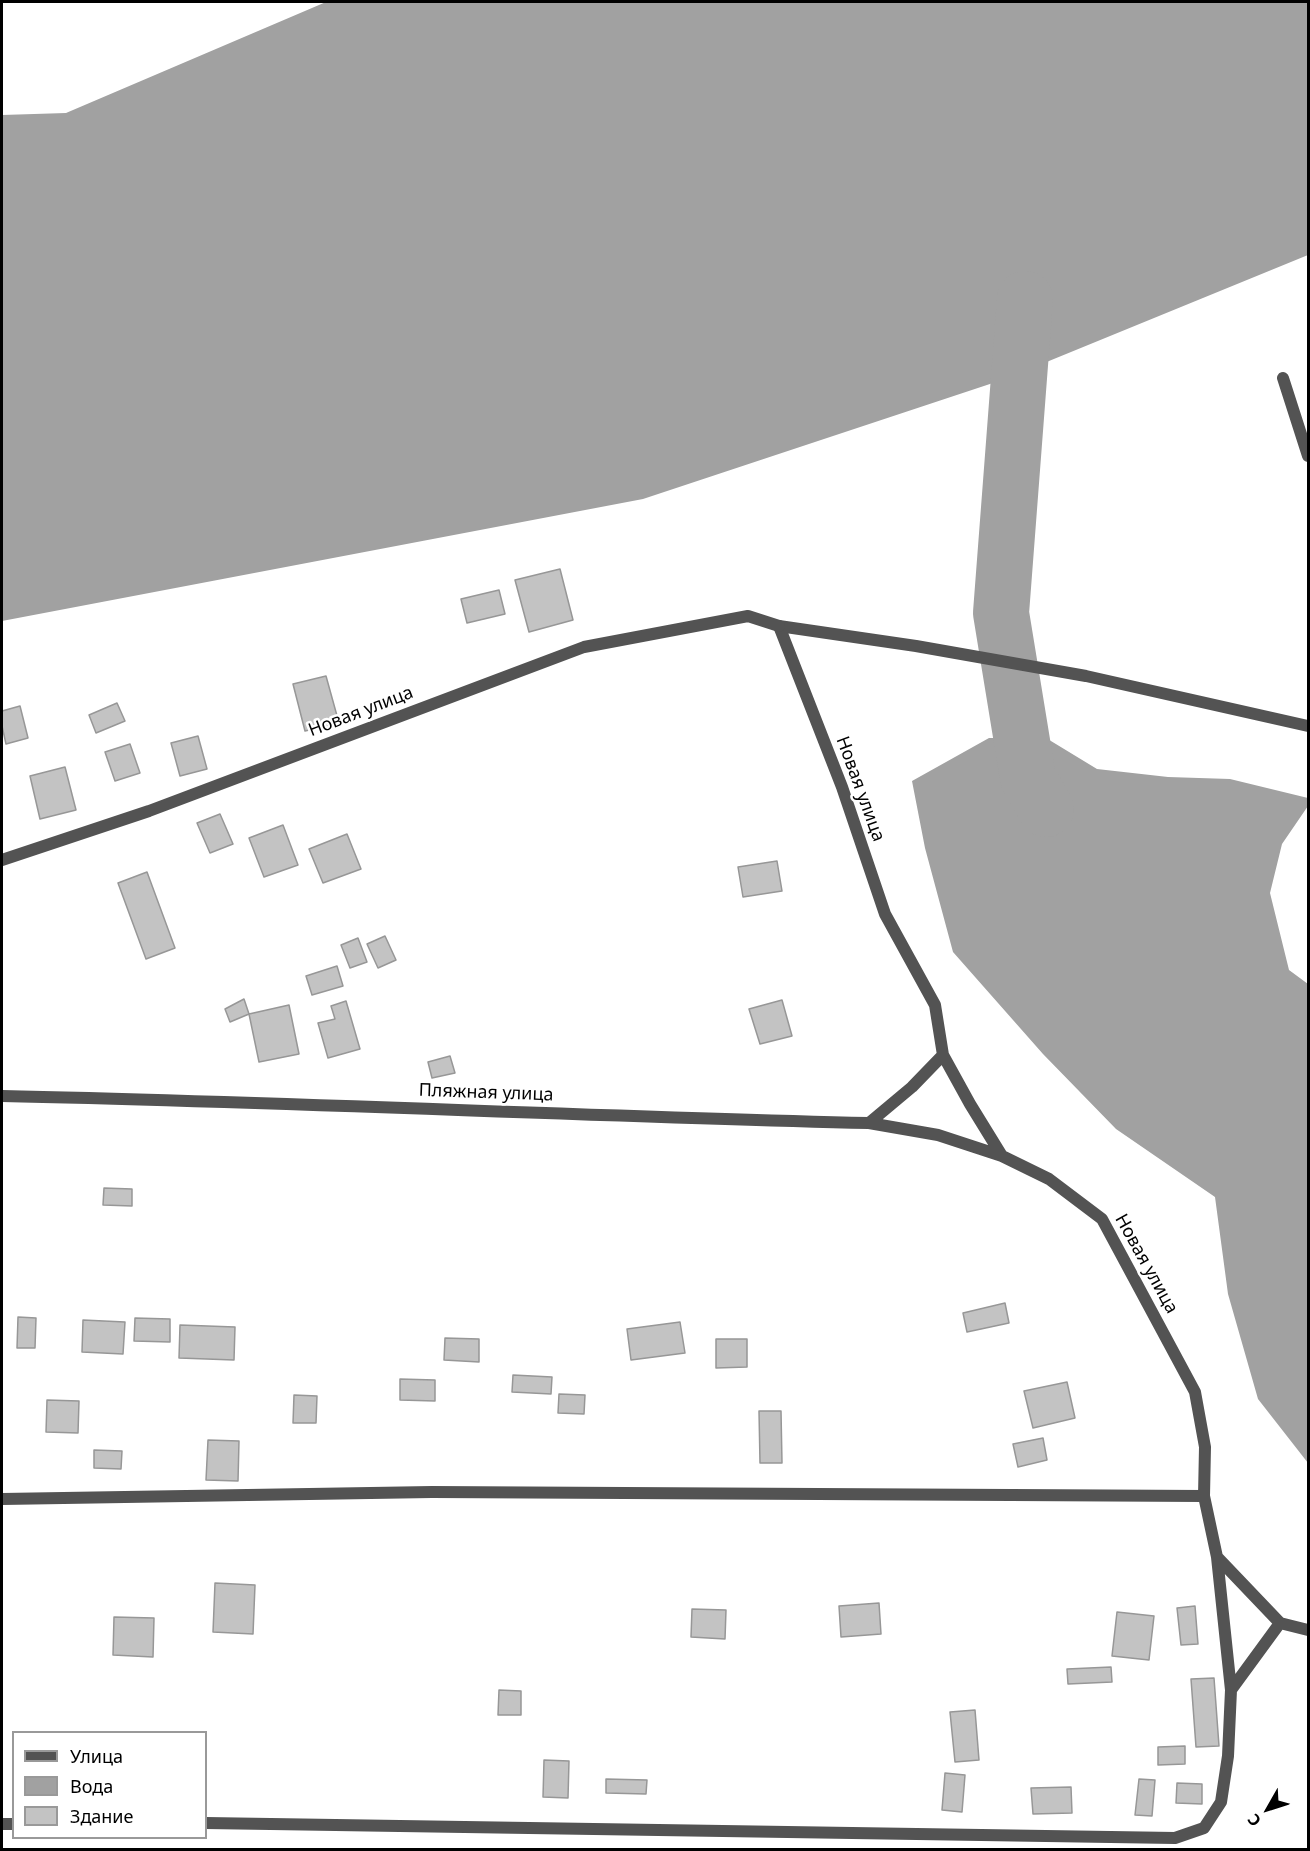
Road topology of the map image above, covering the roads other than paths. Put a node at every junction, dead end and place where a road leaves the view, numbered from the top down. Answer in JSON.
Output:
{"nodes":[{"id":1,"x":1283,"y":378,"type":"dead end"},
{"id":2,"x":1308,"y":456,"type":"edge"},
{"id":3,"x":779,"y":626,"type":"junction"},
{"id":4,"x":1308,"y":726,"type":"edge"},
{"id":5,"x":2,"y":860,"type":"edge"},
{"id":6,"x":943,"y":1055,"type":"junction"},
{"id":7,"x":2,"y":1096,"type":"edge"},
{"id":8,"x":869,"y":1123,"type":"junction"},
{"id":9,"x":1002,"y":1156,"type":"junction"},
{"id":10,"x":1204,"y":1496,"type":"junction"},
{"id":11,"x":2,"y":1499,"type":"edge"},
{"id":12,"x":1217,"y":1557,"type":"junction"},
{"id":13,"x":1280,"y":1623,"type":"junction"},
{"id":14,"x":1308,"y":1630,"type":"edge"},
{"id":15,"x":1231,"y":1690,"type":"junction"},
{"id":16,"x":207,"y":1823,"type":"edge"}],
"edges":[{"from":1,"to":2,"type":"street"},
{"from":3,"to":4,"type":"street"},
{"from":3,"to":5,"type":"street","name":"Новая улица"},
{"from":3,"to":6,"type":"street","name":"Новая улица"},
{"from":6,"to":8,"type":"street"},
{"from":6,"to":9,"type":"street","name":"Новая улица"},
{"from":7,"to":8,"type":"street","name":"Пляжная улица"},
{"from":8,"to":9,"type":"street","name":"Пляжная улица"},
{"from":9,"to":10,"type":"street","name":"Новая улица"},
{"from":10,"to":11,"type":"street"},
{"from":10,"to":12,"type":"street","name":"Новая улица"},
{"from":12,"to":13,"type":"street"},
{"from":12,"to":15,"type":"street","name":"Новая улица"},
{"from":13,"to":14,"type":"street"},
{"from":13,"to":15,"type":"street"},
{"from":15,"to":16,"type":"street","name":"Новая улица"}]}
